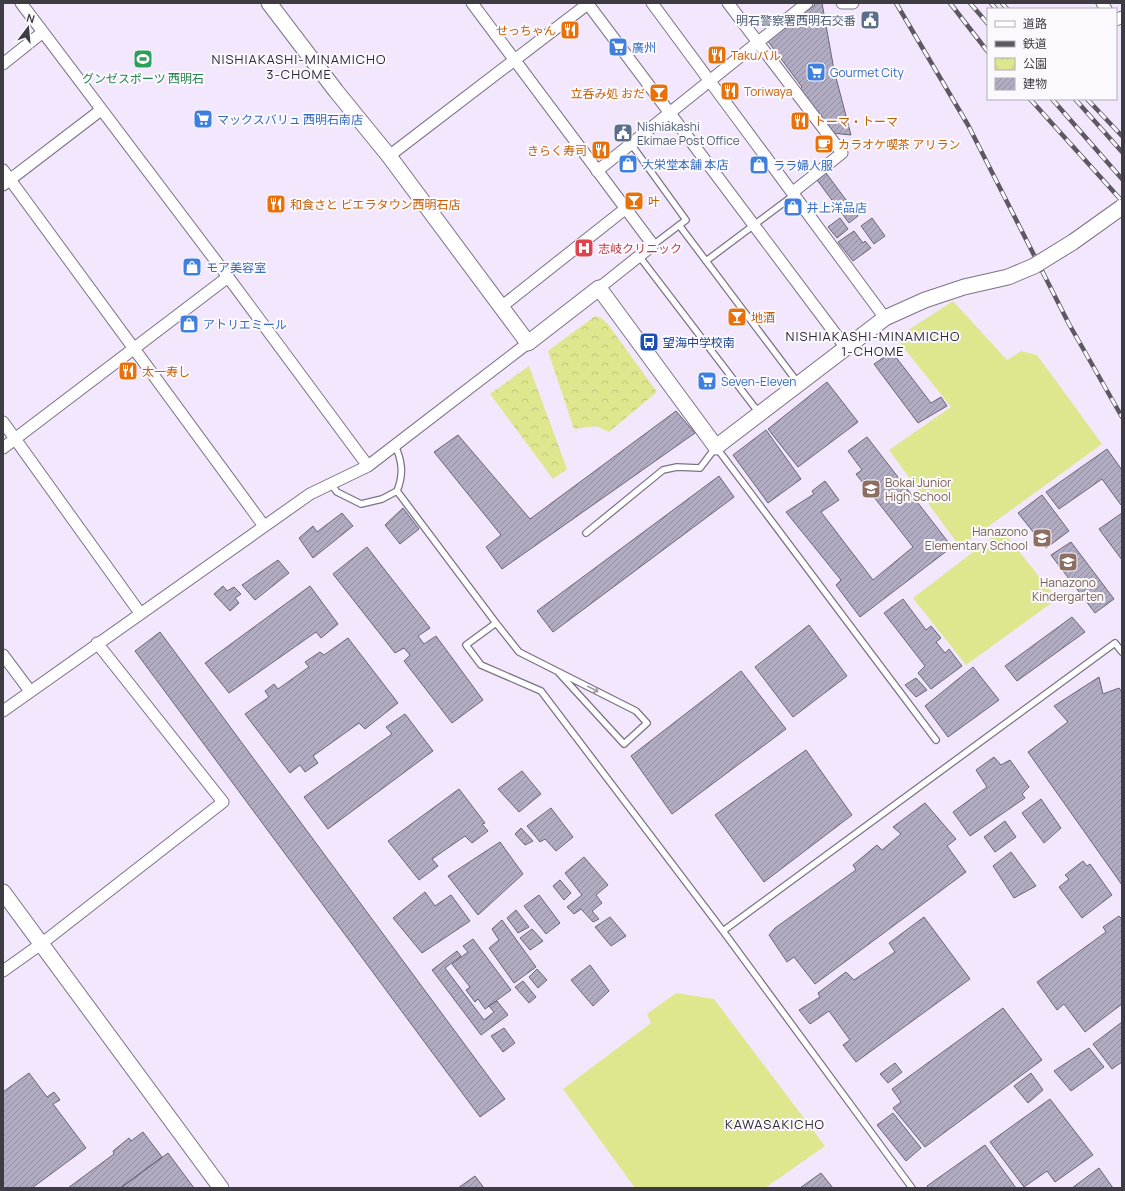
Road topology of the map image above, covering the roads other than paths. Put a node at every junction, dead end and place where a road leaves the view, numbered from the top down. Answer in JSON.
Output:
{"nodes":[{"id":1,"x":22,"y":3,"type":"edge"},
{"id":2,"x":269,"y":3,"type":"edge"},
{"id":3,"x":472,"y":3,"type":"edge"},
{"id":4,"x":589,"y":3,"type":"edge"},
{"id":5,"x":652,"y":3,"type":"edge"},
{"id":6,"x":728,"y":3,"type":"edge"},
{"id":7,"x":807,"y":3,"type":"edge"},
{"id":8,"x":842,"y":3,"type":"edge"},
{"id":9,"x":853,"y":3,"type":"edge"},
{"id":10,"x":43,"y":32,"type":"junction"},
{"id":11,"x":758,"y":42,"type":"junction"},
{"id":12,"x":514,"y":59,"type":"junction"},
{"id":13,"x":3,"y":64,"type":"edge"},
{"id":14,"x":710,"y":81,"type":"junction"},
{"id":15,"x":101,"y":110,"type":"junction"},
{"id":16,"x":670,"y":113,"type":"junction"},
{"id":17,"x":631,"y":144,"type":"junction"},
{"id":18,"x":389,"y":156,"type":"junction"},
{"id":19,"x":3,"y":170,"type":"edge"},
{"id":20,"x":597,"y":171,"type":"junction"},
{"id":21,"x":7,"y":182,"type":"edge"},
{"id":22,"x":793,"y":193,"type":"junction"},
{"id":23,"x":1122,"y":207,"type":"edge"},
{"id":24,"x":626,"y":209,"type":"junction"},
{"id":25,"x":753,"y":224,"type":"junction"},
{"id":26,"x":678,"y":225,"type":"junction"},
{"id":27,"x":652,"y":245,"type":"junction"},
{"id":28,"x":639,"y":256,"type":"junction"},
{"id":29,"x":706,"y":261,"type":"junction"},
{"id":30,"x":228,"y":276,"type":"junction"},
{"id":31,"x":598,"y":288,"type":"junction"},
{"id":32,"x":501,"y":307,"type":"junction"},
{"id":33,"x":885,"y":318,"type":"junction"},
{"id":34,"x":528,"y":343,"type":"junction"},
{"id":35,"x":133,"y":348,"type":"junction"},
{"id":36,"x":846,"y":348,"type":"junction"},
{"id":37,"x":799,"y":384,"type":"junction"},
{"id":38,"x":760,"y":414,"type":"junction"},
{"id":39,"x":3,"y":422,"type":"edge"},
{"id":40,"x":15,"y":439,"type":"junction"},
{"id":41,"x":395,"y":445,"type":"junction"},
{"id":42,"x":716,"y":446,"type":"junction"},
{"id":43,"x":3,"y":448,"type":"edge"},
{"id":44,"x":368,"y":466,"type":"junction"},
{"id":45,"x":332,"y":484,"type":"junction"},
{"id":46,"x":397,"y":491,"type":"junction"},
{"id":47,"x":264,"y":526,"type":"junction"},
{"id":48,"x":586,"y":533,"type":"dead end"},
{"id":49,"x":140,"y":613,"type":"junction"},
{"id":50,"x":496,"y":624,"type":"junction"},
{"id":51,"x":97,"y":643,"type":"junction"},
{"id":52,"x":1122,"y":652,"type":"edge"},
{"id":53,"x":3,"y":655,"type":"edge"},
{"id":54,"x":558,"y":672,"type":"junction"},
{"id":55,"x":30,"y":691,"type":"junction"},
{"id":56,"x":3,"y":711,"type":"edge"},
{"id":57,"x":936,"y":740,"type":"dead end"},
{"id":58,"x":3,"y":892,"type":"edge"},
{"id":59,"x":723,"y":931,"type":"junction"},
{"id":60,"x":41,"y":944,"type":"junction"},
{"id":61,"x":3,"y":971,"type":"edge"},
{"id":62,"x":221,"y":1188,"type":"edge"},
{"id":63,"x":912,"y":1188,"type":"edge"}],
"edges":[{"from":1,"to":10,"type":"street"},
{"from":2,"to":18,"type":"street"},
{"from":3,"to":12,"type":"street"},
{"from":4,"to":12,"type":"street"},
{"from":4,"to":16,"type":"street"},
{"from":5,"to":14,"type":"street"},
{"from":6,"to":11,"type":"street"},
{"from":7,"to":11,"type":"street"},
{"from":8,"to":9,"type":"street"},
{"from":10,"to":13,"type":"street"},
{"from":10,"to":15,"type":"street"},
{"from":11,"to":14,"type":"street"},
{"from":11,"to":22,"type":"street"},
{"from":12,"to":18,"type":"street"},
{"from":12,"to":20,"type":"street"},
{"from":14,"to":16,"type":"street"},
{"from":14,"to":22,"type":"street"},
{"from":15,"to":21,"type":"street"},
{"from":15,"to":30,"type":"street"},
{"from":16,"to":17,"type":"street"},
{"from":16,"to":25,"type":"street"},
{"from":17,"to":20,"type":"street"},
{"from":17,"to":26,"type":"lane"},
{"from":18,"to":32,"type":"street"},
{"from":19,"to":21,"type":"street"},
{"from":20,"to":24,"type":"street"},
{"from":21,"to":35,"type":"street"},
{"from":22,"to":25,"type":"lane"},
{"from":22,"to":33,"type":"street"},
{"from":23,"to":33,"type":"street","bridge":true},
{"from":24,"to":27,"type":"street"},
{"from":24,"to":32,"type":"street"},
{"from":25,"to":29,"type":"lane"},
{"from":25,"to":36,"type":"street"},
{"from":26,"to":27,"type":"lane"},
{"from":26,"to":29,"type":"lane"},
{"from":27,"to":28,"type":"street"},
{"from":28,"to":31,"type":"street"},
{"from":28,"to":38,"type":"lane"},
{"from":29,"to":37,"type":"lane"},
{"from":30,"to":35,"type":"street"},
{"from":30,"to":44,"type":"street"},
{"from":31,"to":34,"type":"street"},
{"from":31,"to":42,"type":"street"},
{"from":32,"to":34,"type":"street"},
{"from":33,"to":36,"type":"street"},
{"from":34,"to":41,"type":"street"},
{"from":35,"to":40,"type":"street"},
{"from":35,"to":47,"type":"street"},
{"from":36,"to":37,"type":"street"},
{"from":37,"to":38,"type":"street"},
{"from":38,"to":42,"type":"street"},
{"from":39,"to":40,"type":"street"},
{"from":40,"to":43,"type":"street"},
{"from":40,"to":49,"type":"street"},
{"from":41,"to":44,"type":"street"},
{"from":41,"to":46,"type":"lane"},
{"from":42,"to":48,"type":"lane"},
{"from":42,"to":57,"type":"lane"},
{"from":44,"to":45,"type":"street"},
{"from":45,"to":46,"type":"lane"},
{"from":45,"to":47,"type":"street"},
{"from":46,"to":50,"type":"lane"},
{"from":47,"to":49,"type":"street"},
{"from":49,"to":51,"type":"street"},
{"from":50,"to":54,"type":"lane"},
{"from":50,"to":59,"type":"lane"},
{"from":51,"to":55,"type":"street"},
{"from":51,"to":60,"type":"street"},
{"from":52,"to":59,"type":"lane"},
{"from":53,"to":55,"type":"street"},
{"from":54,"to":54,"type":"lane","one_way":true},
{"from":55,"to":56,"type":"street"},
{"from":58,"to":60,"type":"street"},
{"from":59,"to":63,"type":"lane"},
{"from":60,"to":61,"type":"street"},
{"from":60,"to":62,"type":"street"}]}
